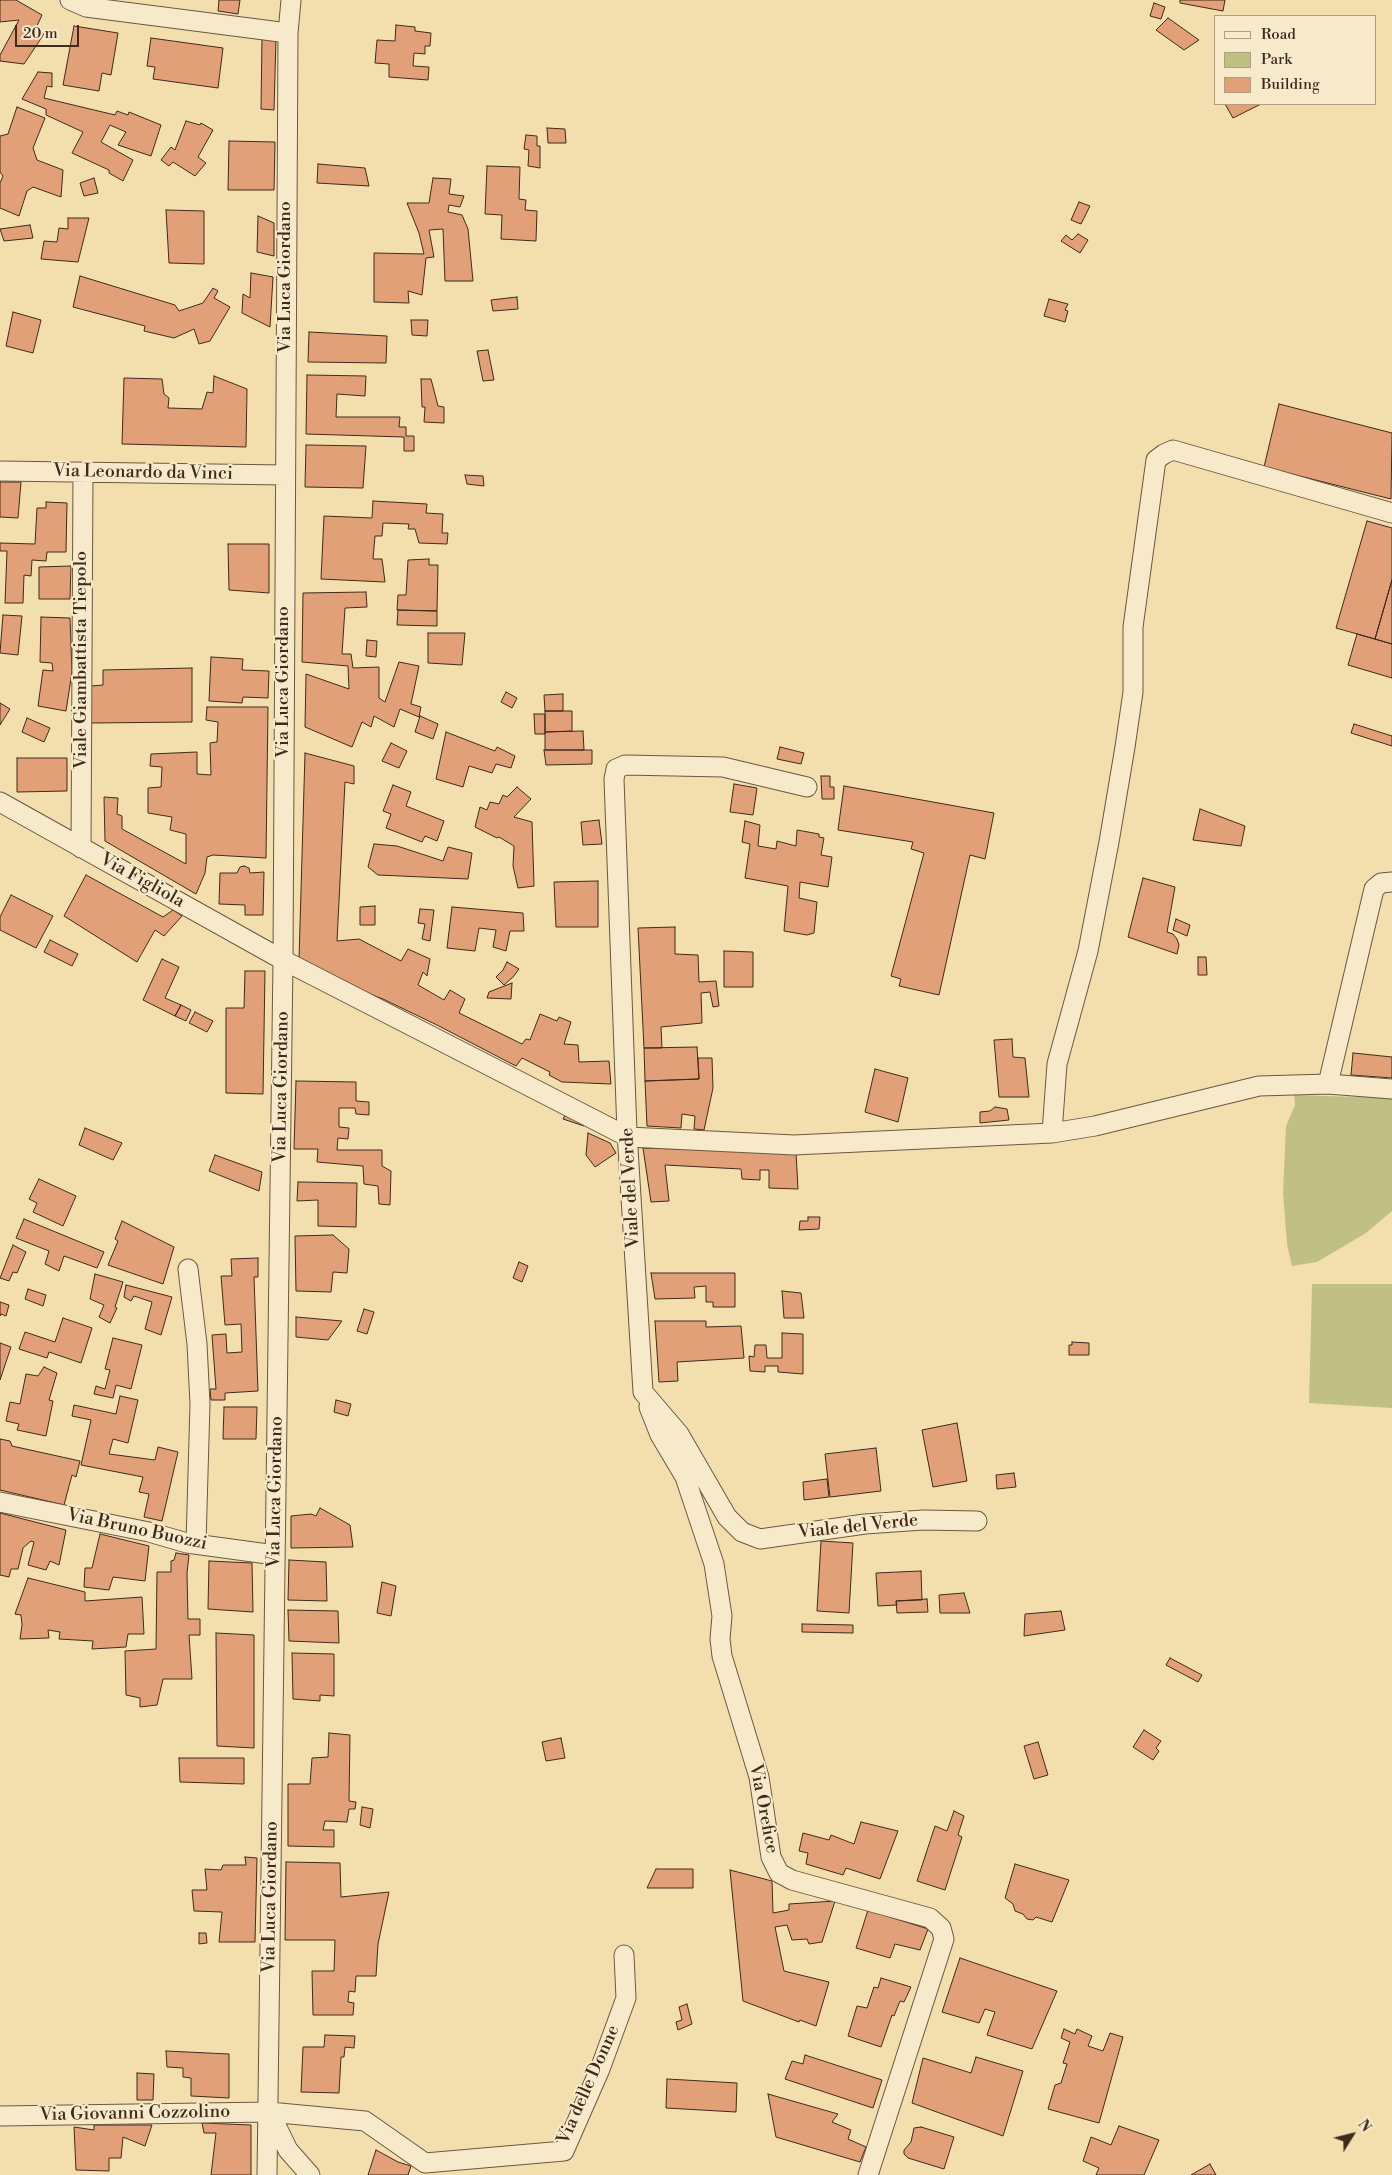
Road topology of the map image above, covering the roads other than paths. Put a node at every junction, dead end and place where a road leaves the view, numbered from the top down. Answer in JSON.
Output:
{"nodes":[{"id":1,"x":70,"y":0,"type":"edge"},
{"id":2,"x":290,"y":0,"type":"edge"},
{"id":3,"x":288,"y":33,"type":"junction"},
{"id":4,"x":0,"y":471,"type":"edge"},
{"id":5,"x":83,"y":472,"type":"junction"},
{"id":6,"x":285,"y":475,"type":"junction"},
{"id":7,"x":1392,"y":513,"type":"edge"},
{"id":8,"x":807,"y":787,"type":"dead end"},
{"id":9,"x":0,"y":802,"type":"edge"},
{"id":10,"x":81,"y":848,"type":"junction"},
{"id":11,"x":1392,"y":882,"type":"edge"},
{"id":12,"x":284,"y":960,"type":"junction"},
{"id":13,"x":1328,"y":1084,"type":"junction"},
{"id":14,"x":1392,"y":1089,"type":"edge"},
{"id":15,"x":1052,"y":1133,"type":"junction"},
{"id":16,"x":628,"y":1137,"type":"junction"},
{"id":17,"x":188,"y":1269,"type":"dead end"},
{"id":18,"x":643,"y":1392,"type":"junction"},
{"id":19,"x":0,"y":1502,"type":"edge"},
{"id":20,"x":977,"y":1521,"type":"dead end"},
{"id":21,"x":196,"y":1544,"type":"junction"},
{"id":22,"x":275,"y":1555,"type":"junction"},
{"id":23,"x":624,"y":1955,"type":"dead end"},
{"id":24,"x":269,"y":2112,"type":"junction"},
{"id":25,"x":0,"y":2116,"type":"edge"},
{"id":26,"x":268,"y":2175,"type":"edge"},
{"id":27,"x":310,"y":2175,"type":"edge"},
{"id":28,"x":868,"y":2175,"type":"edge"}],
"edges":[{"from":1,"to":3,"type":"street"},
{"from":2,"to":3,"type":"street","name":"Via Luca Giordano"},
{"from":3,"to":6,"type":"street","name":"Via Luca Giordano"},
{"from":4,"to":5,"type":"street","name":"Via Leonardo da Vinci"},
{"from":5,"to":6,"type":"street","name":"Via Leonardo da Vinci"},
{"from":5,"to":10,"type":"street","name":"Viale Giambattista Tiepolo"},
{"from":6,"to":12,"type":"street","name":"Via Luca Giordano"},
{"from":7,"to":15,"type":"street"},
{"from":8,"to":16,"type":"street","name":"Viale del Verde"},
{"from":9,"to":10,"type":"street","name":"Via Figliola"},
{"from":10,"to":12,"type":"street","name":"Via Figliola"},
{"from":11,"to":13,"type":"street"},
{"from":12,"to":16,"type":"street","name":"Via Figliola"},
{"from":12,"to":22,"type":"street","name":"Via Luca Giordano"},
{"from":13,"to":14,"type":"street"},
{"from":13,"to":15,"type":"street"},
{"from":15,"to":16,"type":"street"},
{"from":16,"to":18,"type":"street","name":"Viale del Verde"},
{"from":17,"to":21,"type":"street"},
{"from":18,"to":20,"type":"street","name":"Viale del Verde"},
{"from":18,"to":28,"type":"street","name":"Via Orefice"},
{"from":19,"to":21,"type":"street","name":"Via Bruno Buozzi"},
{"from":21,"to":22,"type":"street","name":"Via Bruno Buozzi"},
{"from":22,"to":24,"type":"street","name":"Via Luca Giordano"},
{"from":23,"to":24,"type":"street","name":"Via delle Donne"},
{"from":24,"to":25,"type":"street","name":"Via Giovanni Cozzolino"},
{"from":24,"to":26,"type":"street","name":"Via Luca Giordano"},
{"from":24,"to":27,"type":"street"}]}
